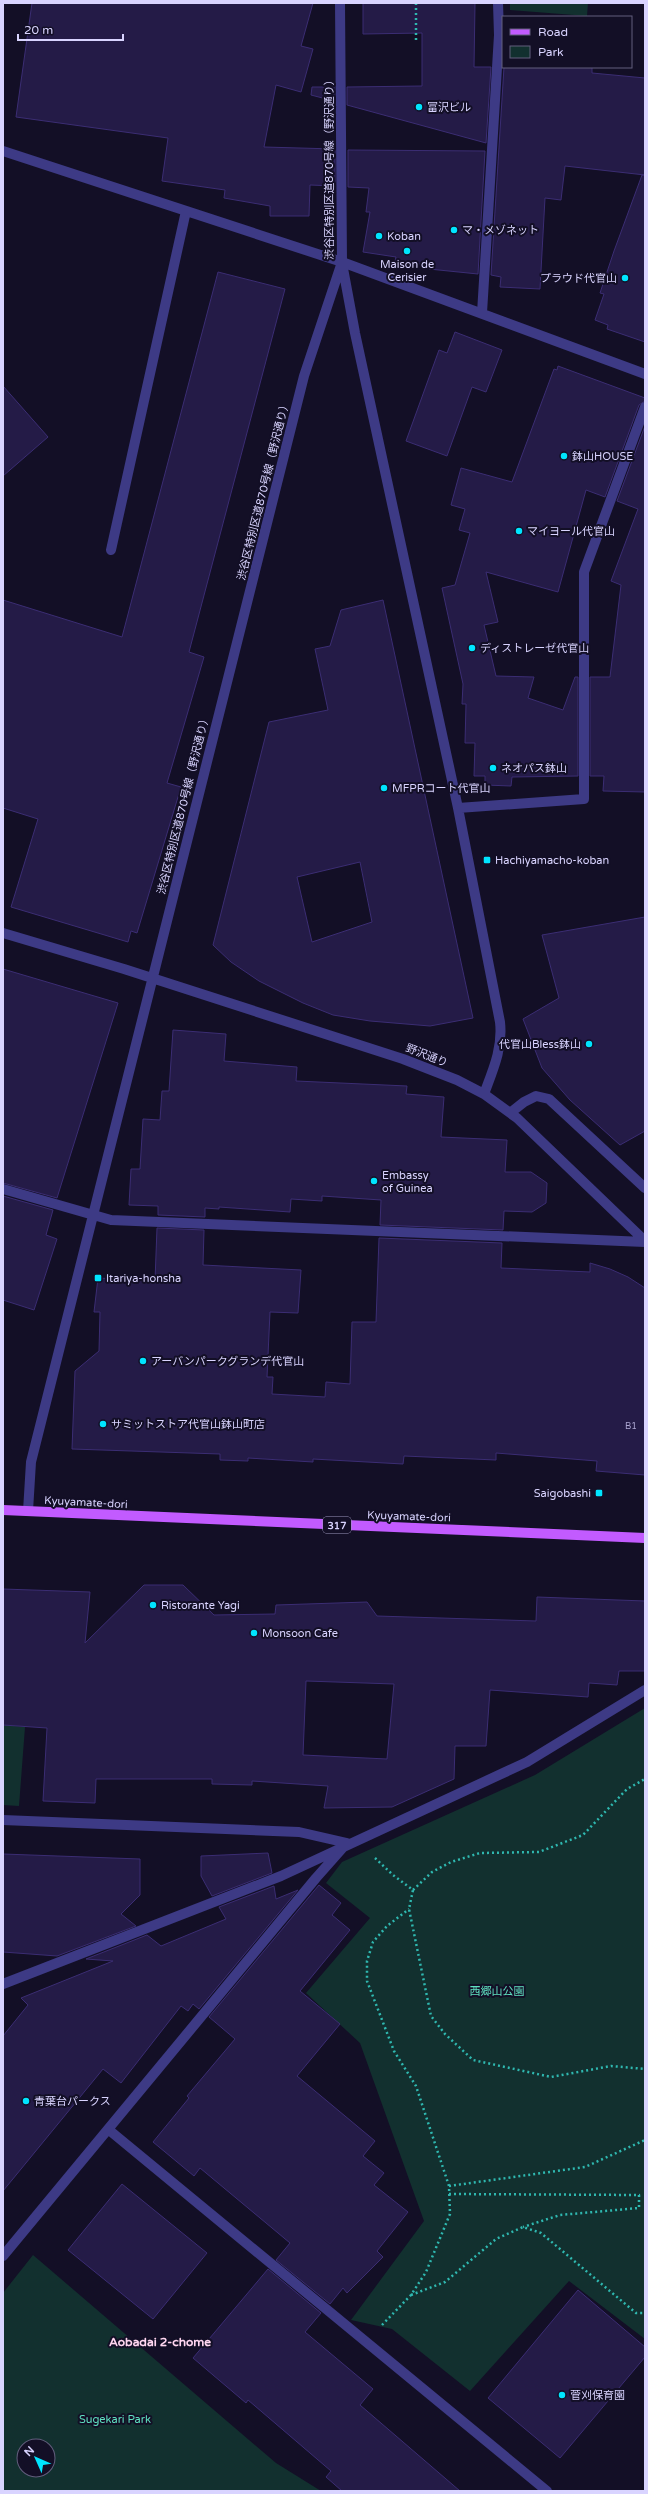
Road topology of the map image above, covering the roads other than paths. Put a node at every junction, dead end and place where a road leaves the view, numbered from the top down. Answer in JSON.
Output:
{"nodes":[{"id":1,"x":340,"y":3,"type":"edge"},
{"id":2,"x":498,"y":3,"type":"edge"},
{"id":3,"x":3,"y":151,"type":"edge"},
{"id":4,"x":186,"y":211,"type":"junction"},
{"id":5,"x":342,"y":262,"type":"junction"},
{"id":6,"x":482,"y":313,"type":"junction"},
{"id":7,"x":645,"y":374,"type":"edge"},
{"id":8,"x":645,"y":406,"type":"edge"},
{"id":9,"x":111,"y":550,"type":"dead end"},
{"id":10,"x":458,"y":808,"type":"junction"},
{"id":11,"x":3,"y":933,"type":"edge"},
{"id":12,"x":151,"y":978,"type":"junction"},
{"id":13,"x":484,"y":1094,"type":"junction"},
{"id":14,"x":510,"y":1113,"type":"junction"},
{"id":15,"x":645,"y":1188,"type":"edge"},
{"id":16,"x":3,"y":1189,"type":"edge"},
{"id":17,"x":93,"y":1214,"type":"junction"},
{"id":18,"x":645,"y":1241,"type":"edge"},
{"id":19,"x":3,"y":1510,"type":"edge"},
{"id":20,"x":28,"y":1511,"type":"junction"},
{"id":21,"x":645,"y":1538,"type":"edge"},
{"id":22,"x":645,"y":1690,"type":"edge"},
{"id":23,"x":3,"y":1820,"type":"edge"},
{"id":24,"x":347,"y":1843,"type":"junction"},
{"id":25,"x":3,"y":1984,"type":"edge"},
{"id":26,"x":109,"y":2130,"type":"junction"},
{"id":27,"x":3,"y":2256,"type":"edge"},
{"id":28,"x":547,"y":2491,"type":"edge"}],
"edges":[{"from":1,"to":5,"type":"street","name":"渋谷区特別区道870号線（野沢通り）"},
{"from":2,"to":6,"type":"street"},
{"from":3,"to":4,"type":"street"},
{"from":4,"to":5,"type":"street"},
{"from":4,"to":9,"type":"street"},
{"from":5,"to":6,"type":"street"},
{"from":5,"to":10,"type":"street"},
{"from":5,"to":12,"type":"street","name":"渋谷区特別区道870号線（野沢通り）"},
{"from":6,"to":7,"type":"street"},
{"from":8,"to":10,"type":"street"},
{"from":10,"to":13,"type":"street"},
{"from":11,"to":12,"type":"street","name":"野沢通り"},
{"from":12,"to":13,"type":"street","name":"野沢通り"},
{"from":12,"to":17,"type":"street","name":"渋谷区特別区道870号線（野沢通り）"},
{"from":13,"to":14,"type":"street","name":"野沢通り"},
{"from":14,"to":15,"type":"street"},
{"from":14,"to":18,"type":"street","name":"野沢通り"},
{"from":16,"to":17,"type":"street"},
{"from":17,"to":18,"type":"street"},
{"from":17,"to":20,"type":"street","name":"渋谷区特別区道870号線（野沢通り）"},
{"from":19,"to":20,"type":"main road","number":"317"},
{"from":20,"to":21,"type":"main road","name":"Kyuyamate-dori","number":"317"},
{"from":22,"to":24,"type":"street"},
{"from":23,"to":24,"type":"street"},
{"from":24,"to":25,"type":"street"},
{"from":24,"to":26,"type":"street"},
{"from":26,"to":27,"type":"street"},
{"from":26,"to":28,"type":"street"}]}
